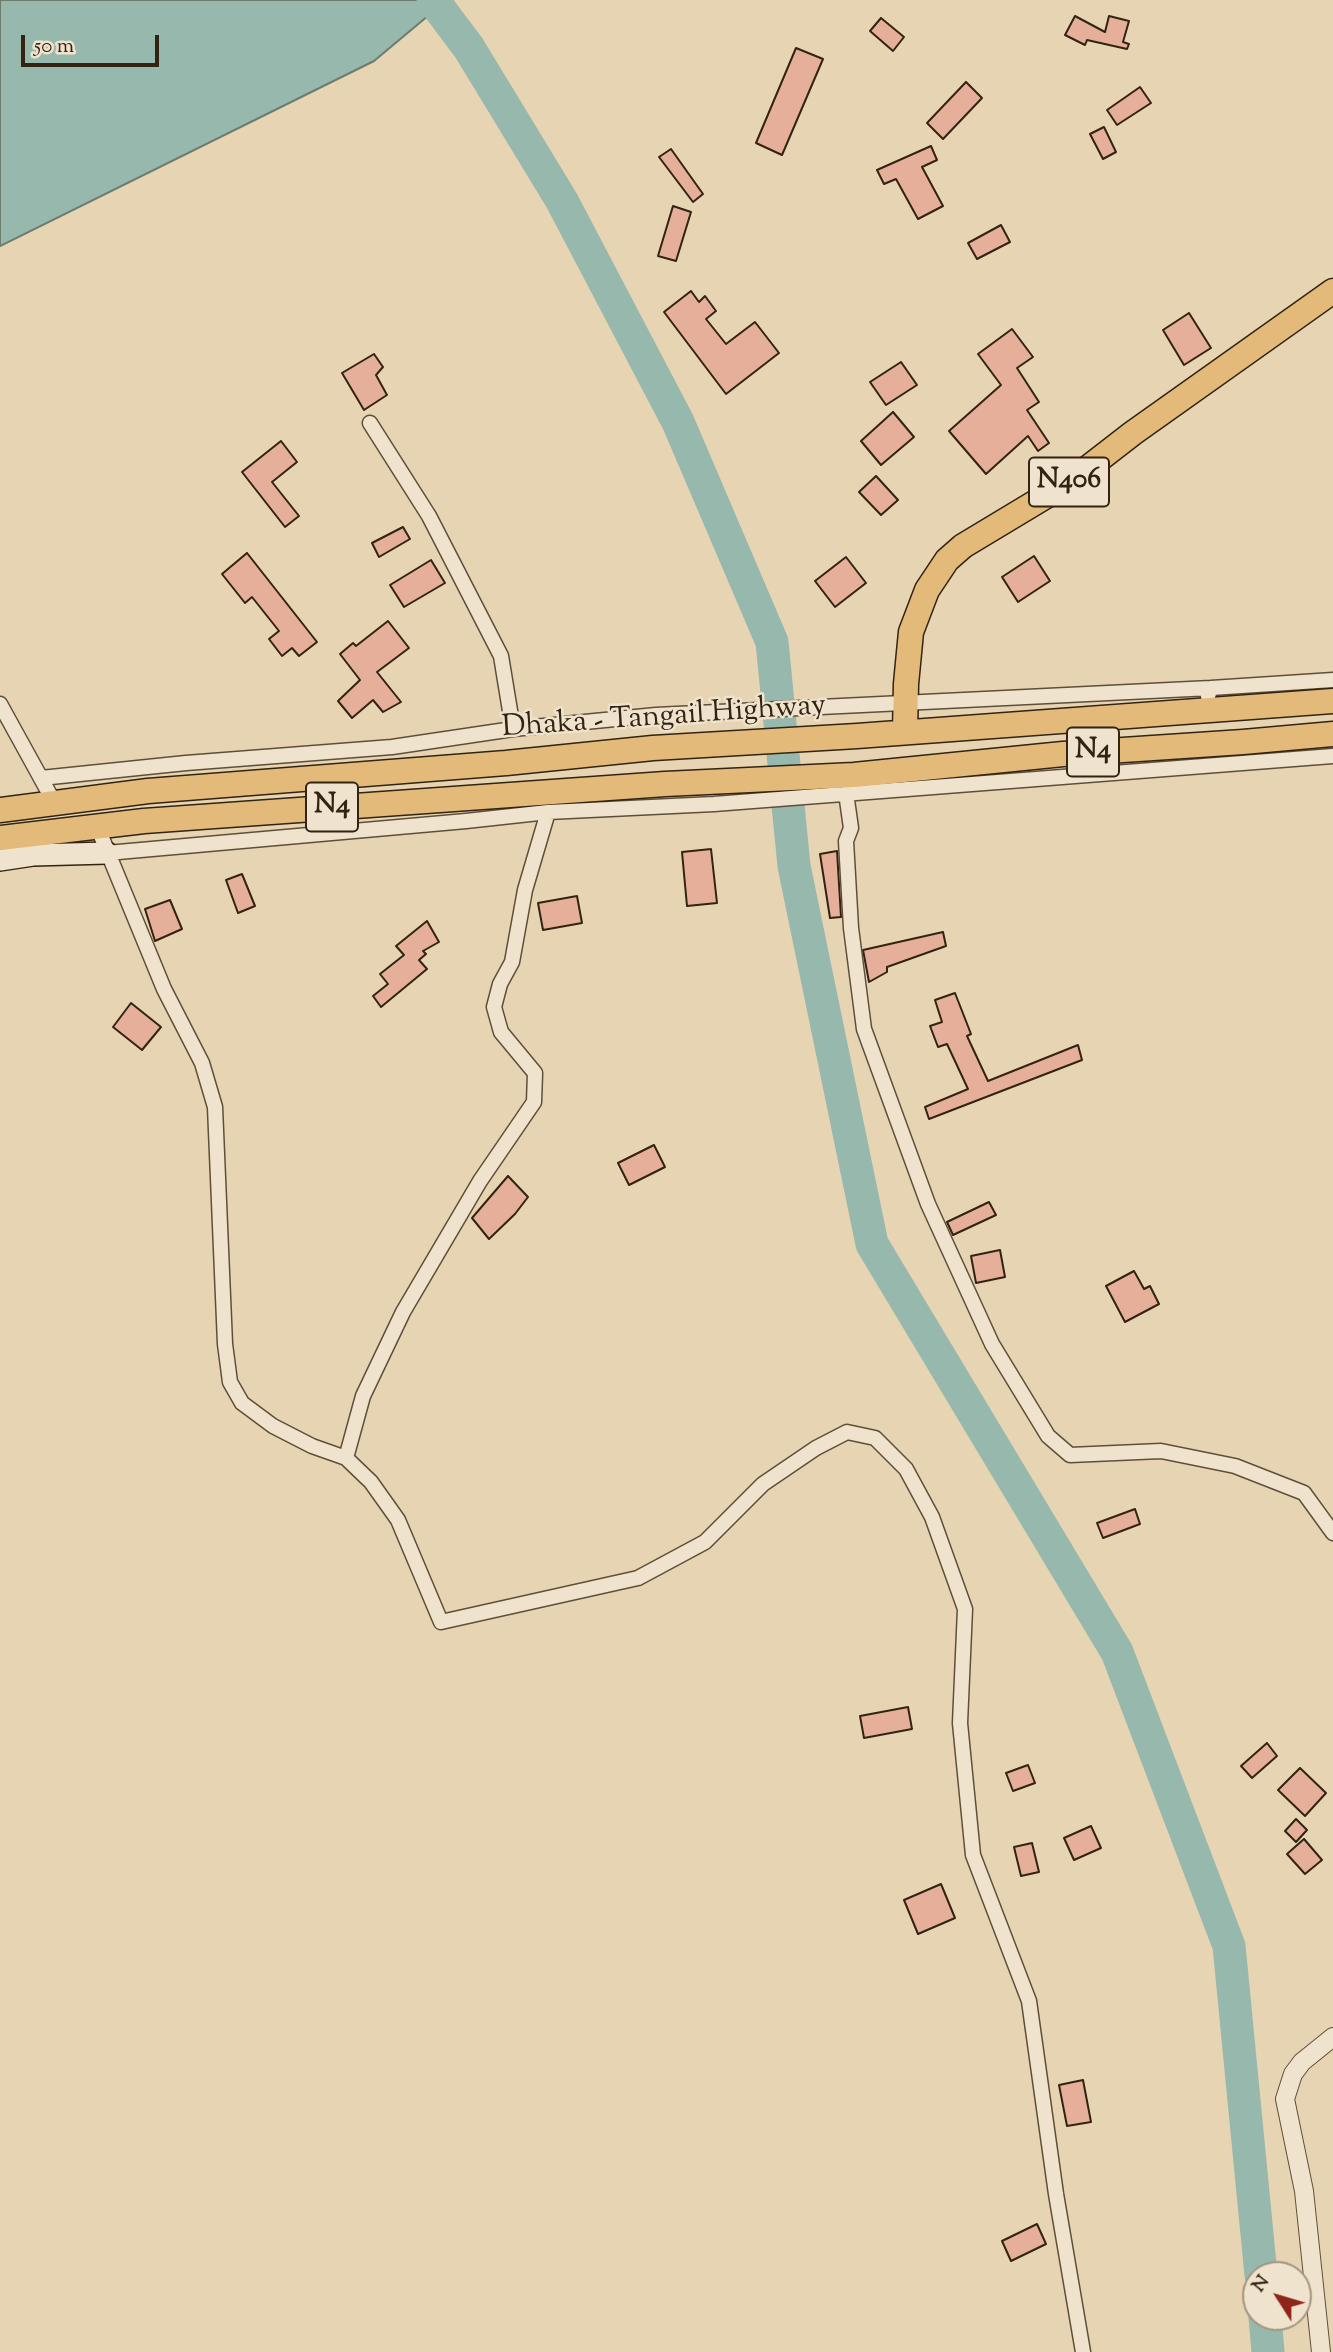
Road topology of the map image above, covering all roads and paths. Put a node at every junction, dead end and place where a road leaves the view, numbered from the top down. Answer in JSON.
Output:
{"nodes":[{"id":1,"x":1333,"y":291,"type":"edge"},
{"id":2,"x":370,"y":424,"type":"dead end"},
{"id":3,"x":1333,"y":680,"type":"edge"},
{"id":4,"x":1207,"y":699,"type":"junction"},
{"id":5,"x":1333,"y":701,"type":"edge"},
{"id":6,"x":906,"y":702,"type":"junction"},
{"id":7,"x":0,"y":704,"type":"edge"},
{"id":8,"x":513,"y":730,"type":"junction"},
{"id":9,"x":905,"y":731,"type":"junction"},
{"id":10,"x":1333,"y":734,"type":"edge"},
{"id":11,"x":1333,"y":756,"type":"edge"},
{"id":12,"x":41,"y":778,"type":"junction"},
{"id":13,"x":850,"y":784,"type":"junction"},
{"id":14,"x":54,"y":802,"type":"junction"},
{"id":15,"x":0,"y":810,"type":"edge"},
{"id":16,"x":548,"y":812,"type":"junction"},
{"id":17,"x":97,"y":826,"type":"junction"},
{"id":18,"x":0,"y":838,"type":"edge"},
{"id":19,"x":107,"y":853,"type":"junction"},
{"id":20,"x":0,"y":859,"type":"edge"},
{"id":21,"x":346,"y":1458,"type":"junction"},
{"id":22,"x":1333,"y":1533,"type":"edge"},
{"id":23,"x":1333,"y":2037,"type":"edge"},
{"id":24,"x":1083,"y":2352,"type":"edge"},
{"id":25,"x":1321,"y":2352,"type":"edge"}],
"edges":[{"from":1,"to":6,"type":"highway","number":"N406"},
{"from":2,"to":8,"type":"street"},
{"from":3,"to":4,"type":"street"},
{"from":4,"to":5,"type":"highway","name":"Dhaka - Tangail Highway","number":"N4"},
{"from":4,"to":6,"type":"street"},
{"from":4,"to":9,"type":"highway","name":"Dhaka - Tangail Highway","number":"N4"},
{"from":6,"to":8,"type":"street"},
{"from":6,"to":9,"type":"highway","number":"N406"},
{"from":7,"to":12,"type":"street"},
{"from":8,"to":12,"type":"street"},
{"from":9,"to":14,"type":"highway","name":"Dhaka - Tangail Highway","number":"N4"},
{"from":10,"to":13,"type":"highway","number":"N4"},
{"from":11,"to":13,"type":"street"},
{"from":12,"to":14,"type":"street"},
{"from":13,"to":16,"type":"street"},
{"from":13,"to":17,"type":"highway","number":"N4"},
{"from":13,"to":22,"type":"street"},
{"from":14,"to":15,"type":"highway","name":"Dhaka - Tangail Highway","number":"N4"},
{"from":16,"to":19,"type":"street"},
{"from":16,"to":21,"type":"street"},
{"from":17,"to":18,"type":"highway","number":"N4"},
{"from":17,"to":19,"type":"street"},
{"from":19,"to":20,"type":"main road"},
{"from":19,"to":21,"type":"street"},
{"from":21,"to":24,"type":"street"},
{"from":23,"to":25,"type":"street"}]}
